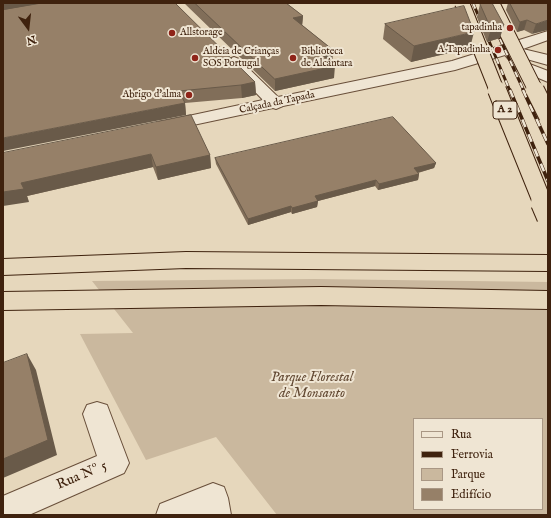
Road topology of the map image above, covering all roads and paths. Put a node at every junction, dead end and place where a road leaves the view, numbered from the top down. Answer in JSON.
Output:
{"nodes":[{"id":1,"x":462,"y":3,"type":"edge"},
{"id":2,"x":492,"y":3,"type":"edge"},
{"id":3,"x":548,"y":35,"type":"edge"},
{"id":4,"x":508,"y":49,"type":"junction"},
{"id":5,"x":225,"y":53,"type":"edge"},
{"id":6,"x":548,"y":60,"type":"edge"},
{"id":7,"x":548,"y":77,"type":"edge"},
{"id":8,"x":276,"y":104,"type":"junction"},
{"id":9,"x":548,"y":116,"type":"edge"},
{"id":10,"x":152,"y":129,"type":"edge"},
{"id":11,"x":548,"y":217,"type":"edge"},
{"id":12,"x":548,"y":263,"type":"edge"},
{"id":13,"x":3,"y":267,"type":"edge"},
{"id":14,"x":548,"y":300,"type":"edge"},
{"id":15,"x":3,"y":301,"type":"edge"},
{"id":16,"x":97,"y":414,"type":"dead end"},
{"id":17,"x":3,"y":511,"type":"edge"},
{"id":18,"x":171,"y":515,"type":"edge"},
{"id":19,"x":216,"y":515,"type":"edge"}],
"edges":[{"from":1,"to":11,"type":"highway","number":"A 2","bridge":true},
{"from":2,"to":9,"type":"highway","bridge":true},
{"from":3,"to":4,"type":"street","name":"Calçada da Tapada"},
{"from":4,"to":6,"type":"street"},
{"from":4,"to":7,"type":"street"},
{"from":4,"to":8,"type":"street","name":"Calçada da Tapada"},
{"from":5,"to":8,"type":"street"},
{"from":8,"to":10,"type":"street","name":"Calçada da Tapada"},
{"from":12,"to":13,"type":"highway"},
{"from":14,"to":15,"type":"highway"},
{"from":16,"to":17,"type":"street","name":"Rua Nº 5"},
{"from":18,"to":19,"type":"street"}]}
